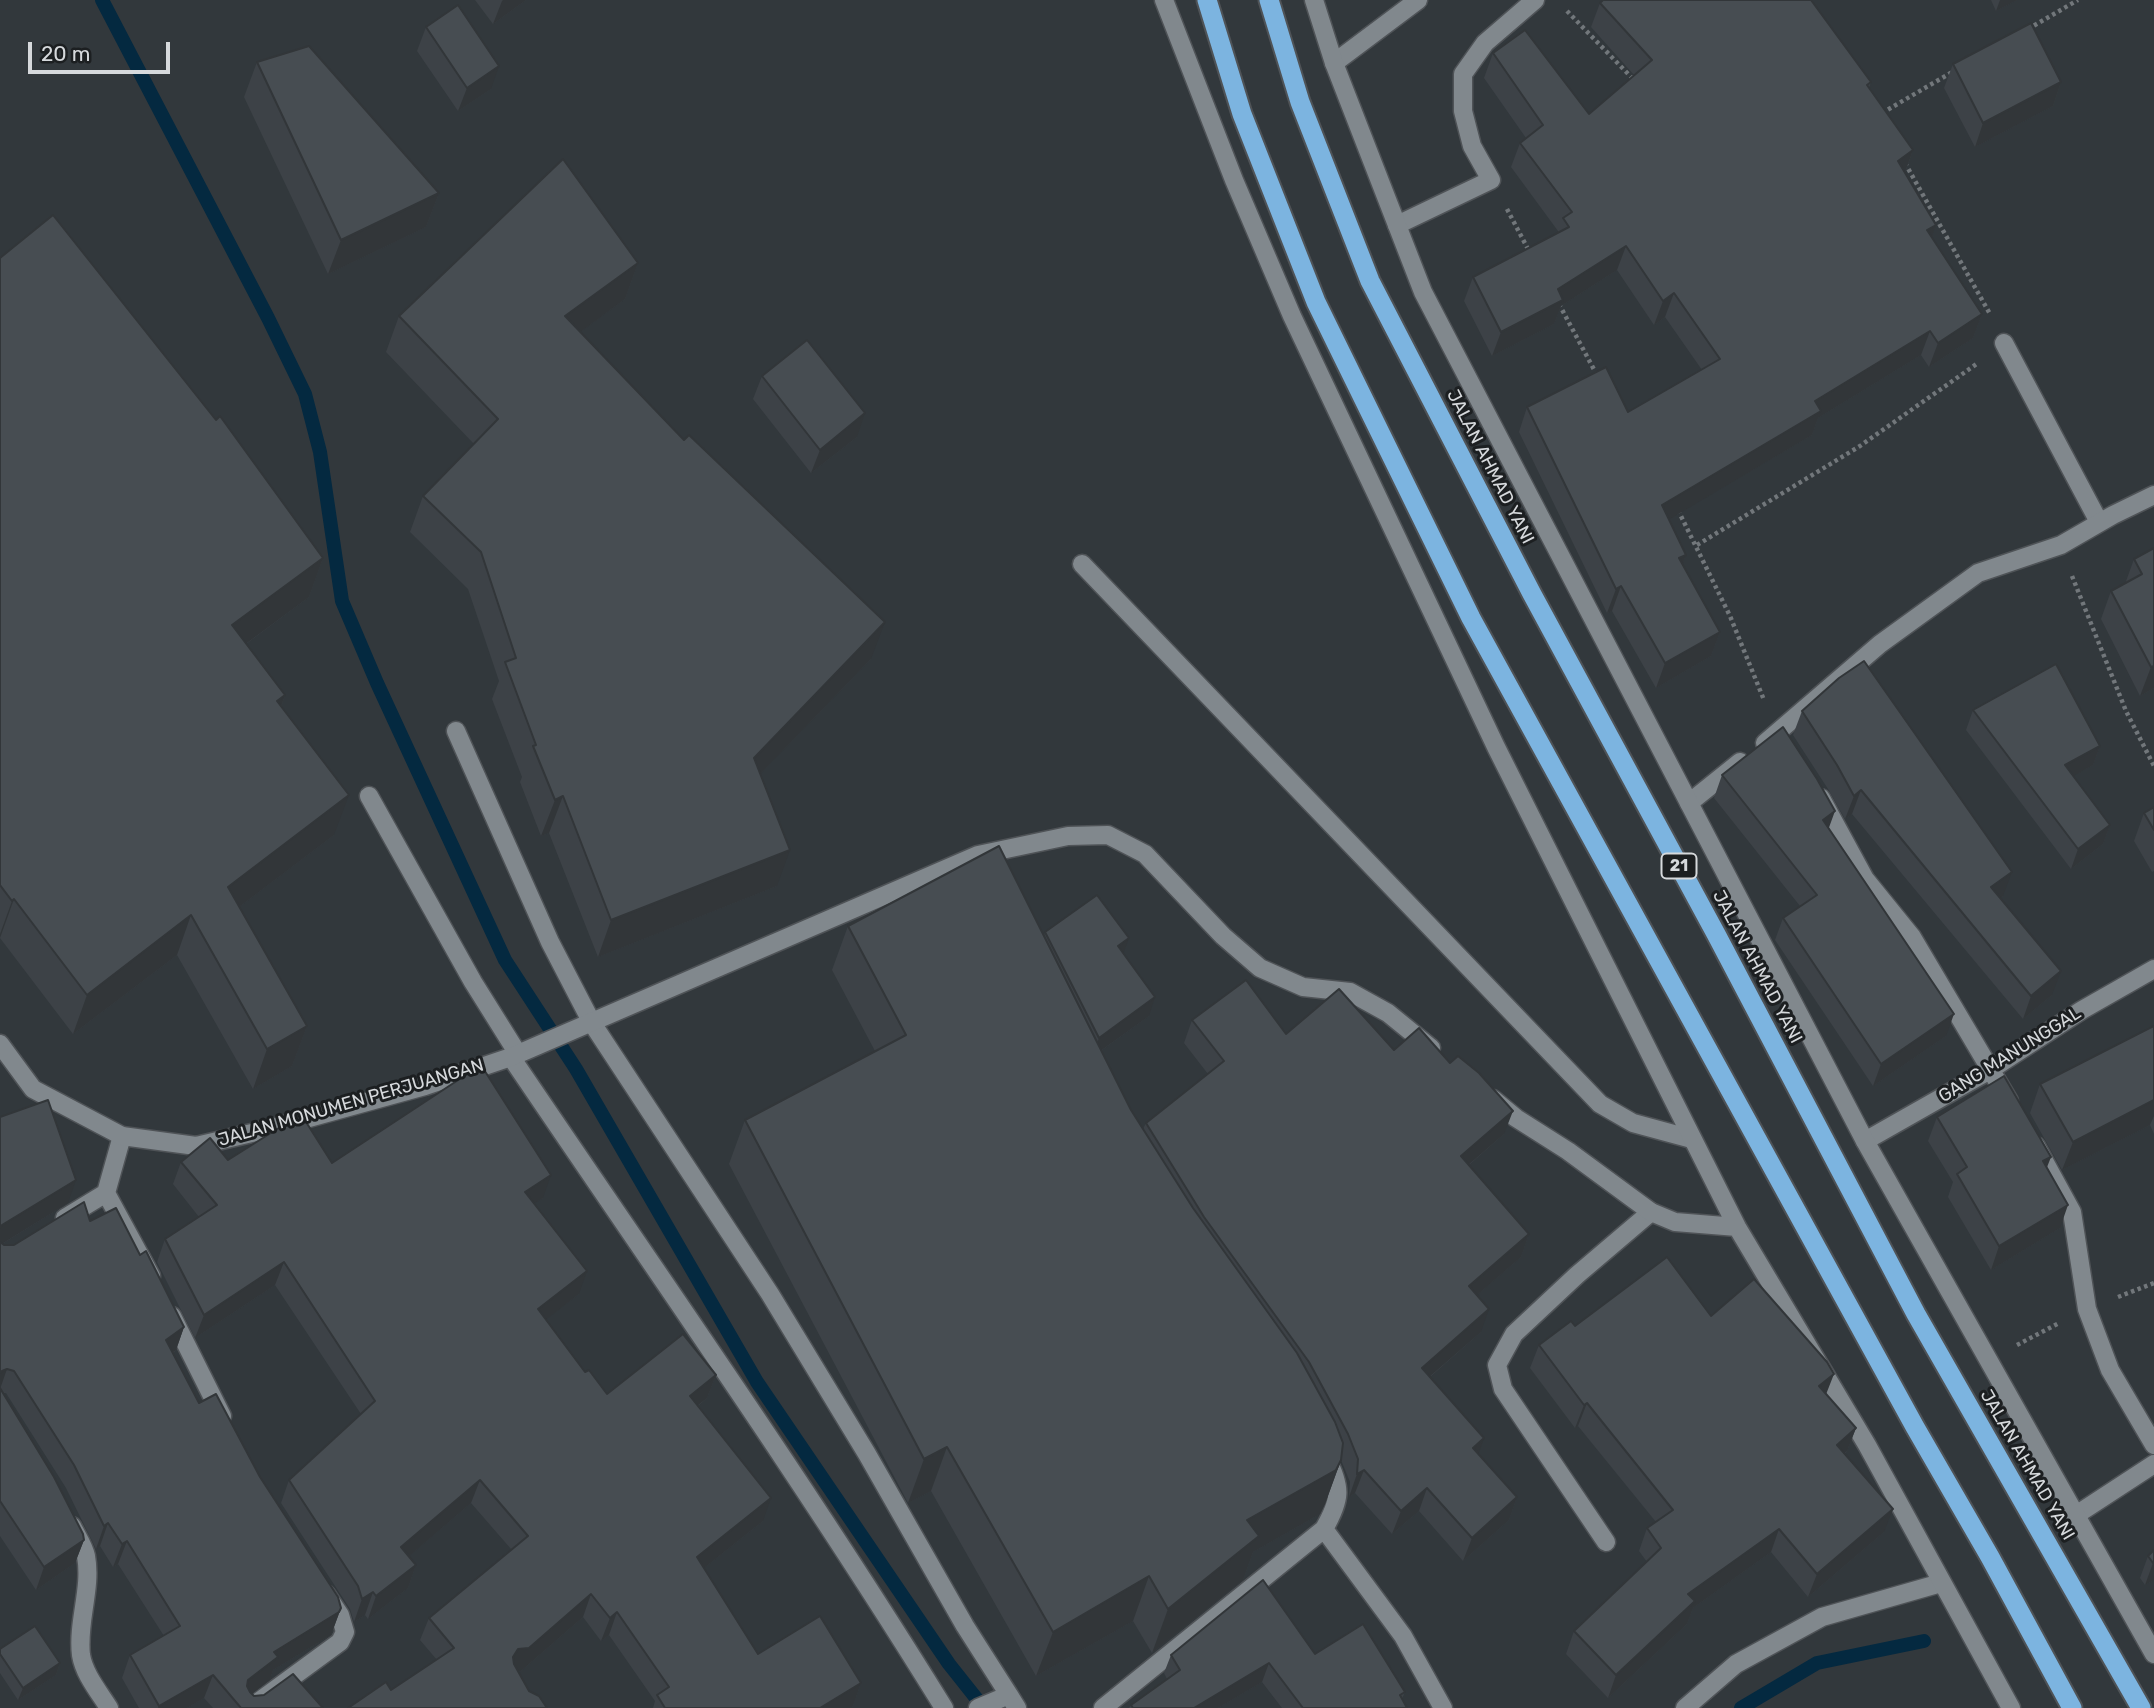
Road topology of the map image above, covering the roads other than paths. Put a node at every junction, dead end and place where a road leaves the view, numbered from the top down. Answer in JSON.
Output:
{"nodes":[{"id":1,"x":1164,"y":0,"type":"edge"},
{"id":2,"x":1207,"y":0,"type":"edge"},
{"id":3,"x":1269,"y":0,"type":"edge"},
{"id":4,"x":1314,"y":0,"type":"edge"},
{"id":5,"x":1418,"y":0,"type":"edge"},
{"id":6,"x":1535,"y":0,"type":"edge"},
{"id":7,"x":1334,"y":63,"type":"junction"},
{"id":8,"x":1397,"y":225,"type":"junction"},
{"id":9,"x":2004,"y":343,"type":"road end"},
{"id":10,"x":2154,"y":495,"type":"edge"},
{"id":11,"x":2099,"y":523,"type":"junction"},
{"id":12,"x":1082,"y":564,"type":"dead end"},
{"id":13,"x":456,"y":731,"type":"dead end"},
{"id":14,"x":1812,"y":785,"type":"edge"},
{"id":15,"x":369,"y":796,"type":"dead end"},
{"id":16,"x":1689,"y":803,"type":"junction"},
{"id":17,"x":2154,"y":969,"type":"edge"},
{"id":18,"x":592,"y":1023,"type":"junction"},
{"id":19,"x":0,"y":1044,"type":"edge"},
{"id":20,"x":518,"y":1054,"type":"junction"},
{"id":21,"x":1441,"y":1057,"type":"edge"},
{"id":22,"x":1990,"y":1070,"type":"junction"},
{"id":23,"x":1484,"y":1092,"type":"edge"},
{"id":24,"x":122,"y":1136,"type":"junction"},
{"id":25,"x":1692,"y":1139,"type":"junction"},
{"id":26,"x":1865,"y":1141,"type":"junction"},
{"id":27,"x":106,"y":1193,"type":"junction"},
{"id":28,"x":1651,"y":1212,"type":"junction"},
{"id":29,"x":1737,"y":1227,"type":"junction"},
{"id":30,"x":47,"y":1229,"type":"edge"},
{"id":31,"x":230,"y":1433,"type":"edge"},
{"id":32,"x":1316,"y":1438,"type":"edge"},
{"id":33,"x":2154,"y":1445,"type":"edge"},
{"id":34,"x":2154,"y":1464,"type":"edge"},
{"id":35,"x":62,"y":1506,"type":"edge"},
{"id":36,"x":2076,"y":1515,"type":"junction"},
{"id":37,"x":1324,"y":1528,"type":"junction"},
{"id":38,"x":1606,"y":1542,"type":"dead end"},
{"id":39,"x":318,"y":1580,"type":"edge"},
{"id":40,"x":1941,"y":1583,"type":"junction"},
{"id":41,"x":2154,"y":1654,"type":"edge"},
{"id":42,"x":1008,"y":1701,"type":"edge"},
{"id":43,"x":109,"y":1708,"type":"edge"},
{"id":44,"x":250,"y":1708,"type":"edge"},
{"id":45,"x":944,"y":1708,"type":"edge"},
{"id":46,"x":978,"y":1708,"type":"edge"},
{"id":47,"x":1103,"y":1708,"type":"edge"},
{"id":48,"x":1443,"y":1708,"type":"edge"},
{"id":49,"x":1685,"y":1708,"type":"edge"},
{"id":50,"x":2011,"y":1708,"type":"edge"},
{"id":51,"x":2072,"y":1708,"type":"edge"},
{"id":52,"x":2141,"y":1708,"type":"edge"}],
"edges":[{"from":1,"to":25,"type":"street"},
{"from":2,"to":51,"type":"highway"},
{"from":3,"to":52,"type":"highway","name":"JALAN AHMAD YANI","number":"21"},
{"from":4,"to":7,"type":"street"},
{"from":5,"to":7,"type":"street"},
{"from":6,"to":8,"type":"street"},
{"from":7,"to":8,"type":"street"},
{"from":8,"to":16,"type":"street"},
{"from":9,"to":11,"type":"street"},
{"from":10,"to":11,"type":"street"},
{"from":11,"to":16,"type":"street"},
{"from":12,"to":25,"type":"street"},
{"from":13,"to":18,"type":"street"},
{"from":14,"to":22,"type":"street"},
{"from":15,"to":20,"type":"street"},
{"from":16,"to":26,"type":"street"},
{"from":17,"to":22,"type":"street","name":"GANG MANUNGGAL"},
{"from":18,"to":20,"type":"street","name":"JALAN MONUMEN PERJUANGAN"},
{"from":18,"to":21,"type":"street","name":"JALAN MONUMEN PERJUANGAN"},
{"from":18,"to":42,"type":"street"},
{"from":19,"to":24,"type":"street","name":"JALAN MONUMEN PERJUANGAN"},
{"from":20,"to":24,"type":"street","name":"JALAN MONUMEN PERJUANGAN"},
{"from":20,"to":45,"type":"street"},
{"from":22,"to":26,"type":"street","name":"GANG MANUNGGAL"},
{"from":22,"to":33,"type":"street"},
{"from":23,"to":28,"type":"street"},
{"from":24,"to":27,"type":"street"},
{"from":25,"to":29,"type":"street"},
{"from":26,"to":36,"type":"street"},
{"from":27,"to":30,"type":"street"},
{"from":27,"to":31,"type":"street"},
{"from":28,"to":29,"type":"street"},
{"from":28,"to":38,"type":"street"},
{"from":29,"to":40,"type":"street"},
{"from":32,"to":37,"type":"street"},
{"from":34,"to":36,"type":"street"},
{"from":35,"to":43,"type":"street"},
{"from":36,"to":41,"type":"street"},
{"from":37,"to":47,"type":"street"},
{"from":37,"to":48,"type":"street"},
{"from":39,"to":44,"type":"street"},
{"from":40,"to":49,"type":"street"},
{"from":40,"to":50,"type":"street"},
{"from":42,"to":46,"type":"street"}]}
